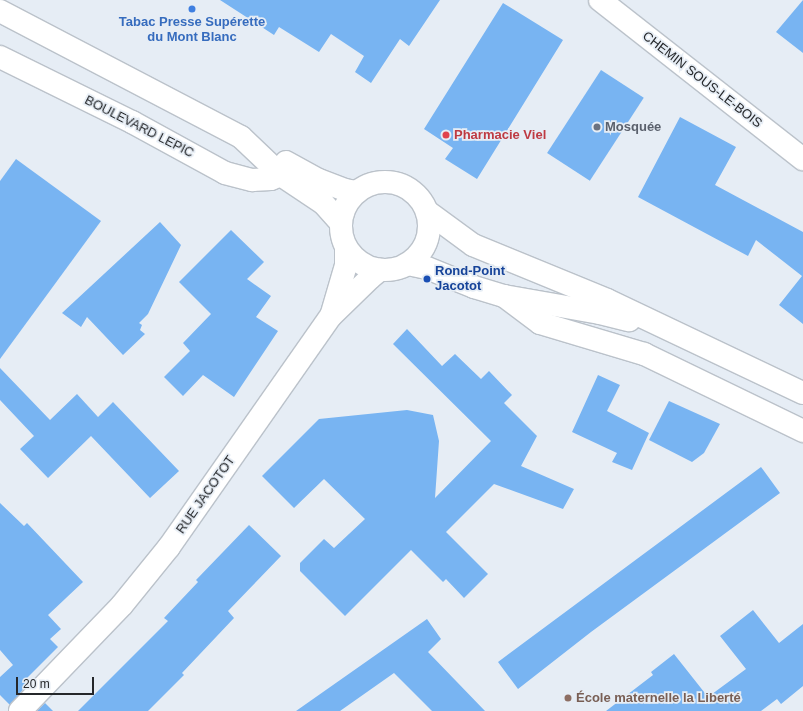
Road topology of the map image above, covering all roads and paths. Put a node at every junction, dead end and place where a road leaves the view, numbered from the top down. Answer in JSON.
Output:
{"nodes":[{"id":1,"x":600,"y":0,"type":"edge"},
{"id":2,"x":0,"y":11,"type":"edge"},
{"id":3,"x":0,"y":57,"type":"edge"},
{"id":4,"x":252,"y":146,"type":"junction"},
{"id":5,"x":803,"y":159,"type":"edge"},
{"id":6,"x":281,"y":175,"type":"junction"},
{"id":7,"x":356,"y":192,"type":"junction"},
{"id":8,"x":428,"y":212,"type":"junction"},
{"id":9,"x":340,"y":222,"type":"junction"},
{"id":10,"x":346,"y":248,"type":"junction"},
{"id":11,"x":408,"y":264,"type":"junction"},
{"id":12,"x":380,"y":270,"type":"junction"},
{"id":13,"x":504,"y":296,"type":"junction"},
{"id":14,"x":331,"y":316,"type":"junction"},
{"id":15,"x":675,"y":332,"type":"junction"},
{"id":16,"x":803,"y":393,"type":"edge"},
{"id":17,"x":803,"y":431,"type":"edge"},
{"id":18,"x":20,"y":711,"type":"edge"}],
"edges":[{"from":1,"to":5,"type":"main road","name":"CHEMIN SOUS-LE-BOIS"},
{"from":2,"to":4,"type":"main road"},
{"from":3,"to":6,"type":"main road","name":"BOULEVARD LEPIC"},
{"from":4,"to":6,"type":"main road"},
{"from":4,"to":7,"type":"main road"},
{"from":6,"to":9,"type":"main road"},
{"from":7,"to":8,"type":"main road"},
{"from":7,"to":9,"type":"main road"},
{"from":8,"to":11,"type":"main road"},
{"from":8,"to":15,"type":"main road"},
{"from":9,"to":10,"type":"main road"},
{"from":10,"to":12,"type":"main road"},
{"from":10,"to":14,"type":"main road"},
{"from":11,"to":12,"type":"main road"},
{"from":11,"to":13,"type":"main road"},
{"from":12,"to":14,"type":"main road","name":"RUE JACOTOT"},
{"from":13,"to":15,"type":"main road"},
{"from":13,"to":17,"type":"main road"},
{"from":14,"to":18,"type":"main road","name":"RUE JACOTOT"},
{"from":15,"to":16,"type":"main road"}]}
